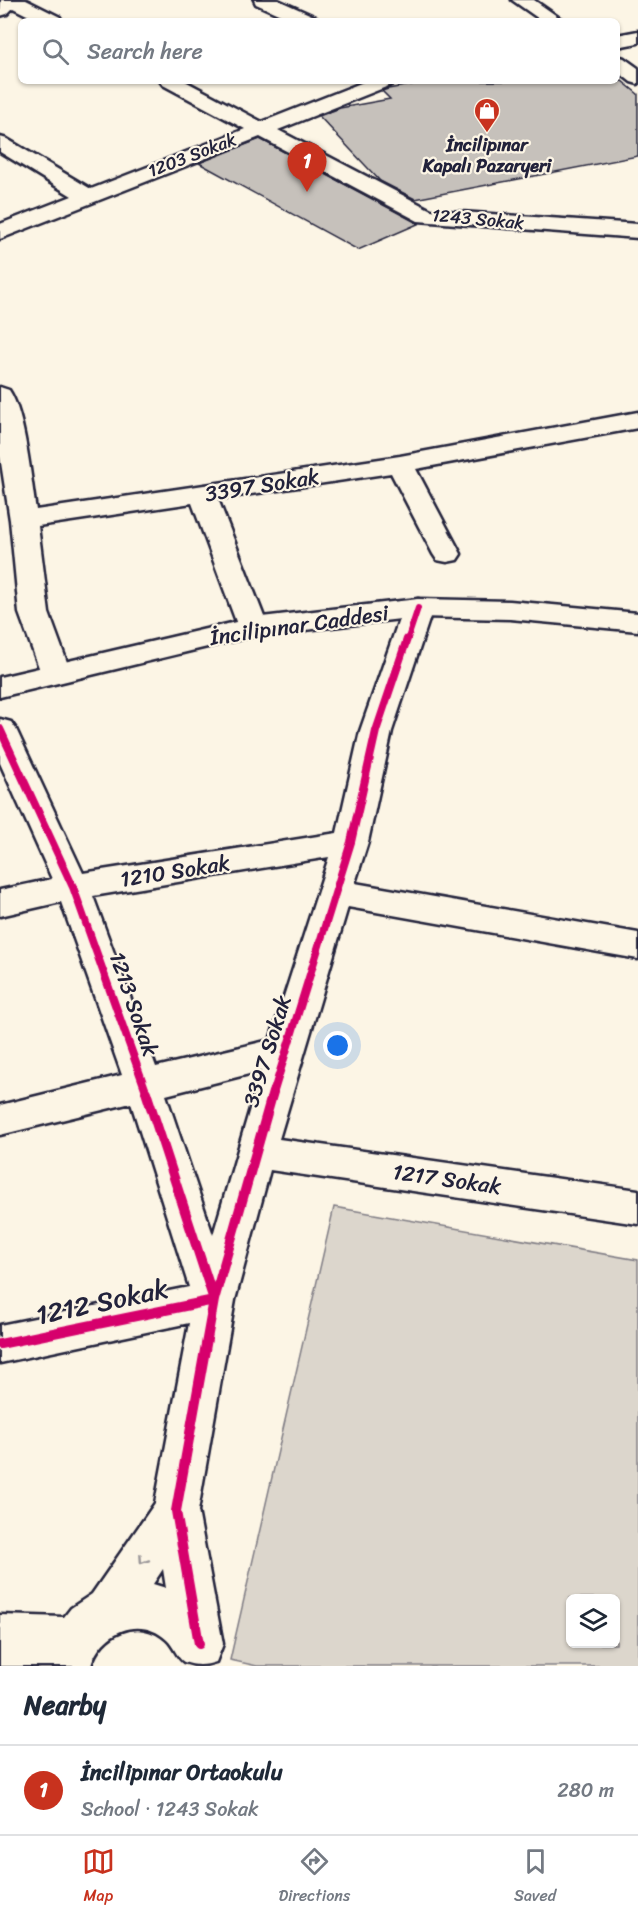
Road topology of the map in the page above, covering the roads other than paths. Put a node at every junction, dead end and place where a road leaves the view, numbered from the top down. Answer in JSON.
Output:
{"nodes":[{"id":1,"x":12,"y":0,"type":"edge"},
{"id":2,"x":263,"y":0,"type":"edge"},
{"id":3,"x":521,"y":0,"type":"edge"},
{"id":4,"x":0,"y":10,"type":"edge"},
{"id":5,"x":47,"y":18,"type":"edge"},
{"id":6,"x":302,"y":18,"type":"edge"},
{"id":7,"x":550,"y":18,"type":"edge"},
{"id":8,"x":638,"y":37,"type":"edge"},
{"id":9,"x":620,"y":40,"type":"edge"},
{"id":10,"x":620,"y":64,"type":"edge"},
{"id":11,"x":638,"y":78,"type":"edge"},
{"id":12,"x":176,"y":84,"type":"edge"},
{"id":13,"x":376,"y":84,"type":"edge"},
{"id":14,"x":262,"y":128,"type":"junction"},
{"id":15,"x":0,"y":143,"type":"edge"},
{"id":16,"x":88,"y":196,"type":"junction"},
{"id":17,"x":638,"y":231,"type":"edge"},
{"id":18,"x":0,"y":232,"type":"edge"},
{"id":19,"x":0,"y":394,"type":"edge"},
{"id":20,"x":638,"y":420,"type":"edge"},
{"id":21,"x":4,"y":426,"type":"edge"},
{"id":22,"x":400,"y":464,"type":"junction"},
{"id":23,"x":202,"y":494,"type":"junction"},
{"id":24,"x":24,"y":520,"type":"junction"},
{"id":25,"x":447,"y":554,"type":"dead end"},
{"id":26,"x":418,"y":608,"type":"junction"},
{"id":27,"x":638,"y":622,"type":"edge"},
{"id":28,"x":253,"y":627,"type":"junction"},
{"id":29,"x":56,"y":673,"type":"junction"},
{"id":30,"x":0,"y":687,"type":"edge"},
{"id":31,"x":0,"y":729,"type":"edge"},
{"id":32,"x":351,"y":842,"type":"junction"},
{"id":33,"x":74,"y":887,"type":"junction"},
{"id":34,"x":335,"y":892,"type":"junction"},
{"id":35,"x":0,"y":903,"type":"edge"},
{"id":36,"x":638,"y":945,"type":"edge"},
{"id":37,"x":285,"y":1051,"type":"junction"},
{"id":38,"x":144,"y":1086,"type":"junction"},
{"id":39,"x":0,"y":1120,"type":"edge"},
{"id":40,"x":255,"y":1152,"type":"junction"},
{"id":41,"x":637,"y":1198,"type":"edge"},
{"id":42,"x":213,"y":1300,"type":"junction"},
{"id":43,"x":0,"y":1344,"type":"edge"},
{"id":44,"x":176,"y":1511,"type":"junction"},
{"id":45,"x":0,"y":1639,"type":"edge"},
{"id":46,"x":84,"y":1639,"type":"edge"},
{"id":47,"x":0,"y":1648,"type":"edge"},
{"id":48,"x":201,"y":1655,"type":"edge"},
{"id":49,"x":20,"y":1666,"type":"edge"}],
"edges":[{"from":1,"to":4,"type":"street"},
{"from":1,"to":5,"type":"street"},
{"from":2,"to":6,"type":"street"},
{"from":3,"to":7,"type":"street"},
{"from":8,"to":9,"type":"street"},
{"from":10,"to":11,"type":"street"},
{"from":12,"to":14,"type":"street","name":"1243 Sokak"},
{"from":13,"to":14,"type":"street","name":"1203 Sokak"},
{"from":14,"to":16,"type":"street","name":"1203 Sokak"},
{"from":14,"to":17,"type":"street","name":"1243 Sokak"},
{"from":15,"to":16,"type":"street"},
{"from":16,"to":18,"type":"street","name":"1203 Sokak"},
{"from":19,"to":21,"type":"street"},
{"from":20,"to":22,"type":"street","name":"3397 Sokak"},
{"from":21,"to":24,"type":"street"},
{"from":22,"to":23,"type":"street","name":"3397 Sokak"},
{"from":22,"to":25,"type":"street"},
{"from":23,"to":24,"type":"street","name":"3397 Sokak"},
{"from":23,"to":28,"type":"street"},
{"from":24,"to":29,"type":"street"},
{"from":26,"to":27,"type":"street","name":"İncilipınar Caddesi"},
{"from":26,"to":28,"type":"street","name":"İncilipınar Caddesi"},
{"from":26,"to":32,"type":"street","name":"3397 Sokak"},
{"from":28,"to":29,"type":"street","name":"İncilipınar Caddesi"},
{"from":29,"to":30,"type":"street","name":"İncilipınar Caddesi"},
{"from":31,"to":33,"type":"street","name":"1213 Sokak"},
{"from":32,"to":33,"type":"street","name":"1210 Sokak"},
{"from":32,"to":34,"type":"street","name":"3397 Sokak"},
{"from":33,"to":35,"type":"street","name":"1210 Sokak"},
{"from":33,"to":38,"type":"street","name":"1213 Sokak"},
{"from":34,"to":36,"type":"street"},
{"from":34,"to":37,"type":"street","name":"3397 Sokak"},
{"from":37,"to":38,"type":"street"},
{"from":37,"to":40,"type":"street","name":"3397 Sokak"},
{"from":38,"to":39,"type":"street"},
{"from":38,"to":42,"type":"street","name":"1213 Sokak"},
{"from":40,"to":41,"type":"street","name":"1217 Sokak"},
{"from":40,"to":42,"type":"street","name":"3397 Sokak"},
{"from":42,"to":43,"type":"street","name":"1212 Sokak"},
{"from":42,"to":44,"type":"street","name":"3397 Sokak"},
{"from":44,"to":46,"type":"street","one_way":true},
{"from":44,"to":48,"type":"street"},
{"from":45,"to":46,"type":"street"},
{"from":46,"to":48,"type":"street"},
{"from":47,"to":49,"type":"street"}]}
